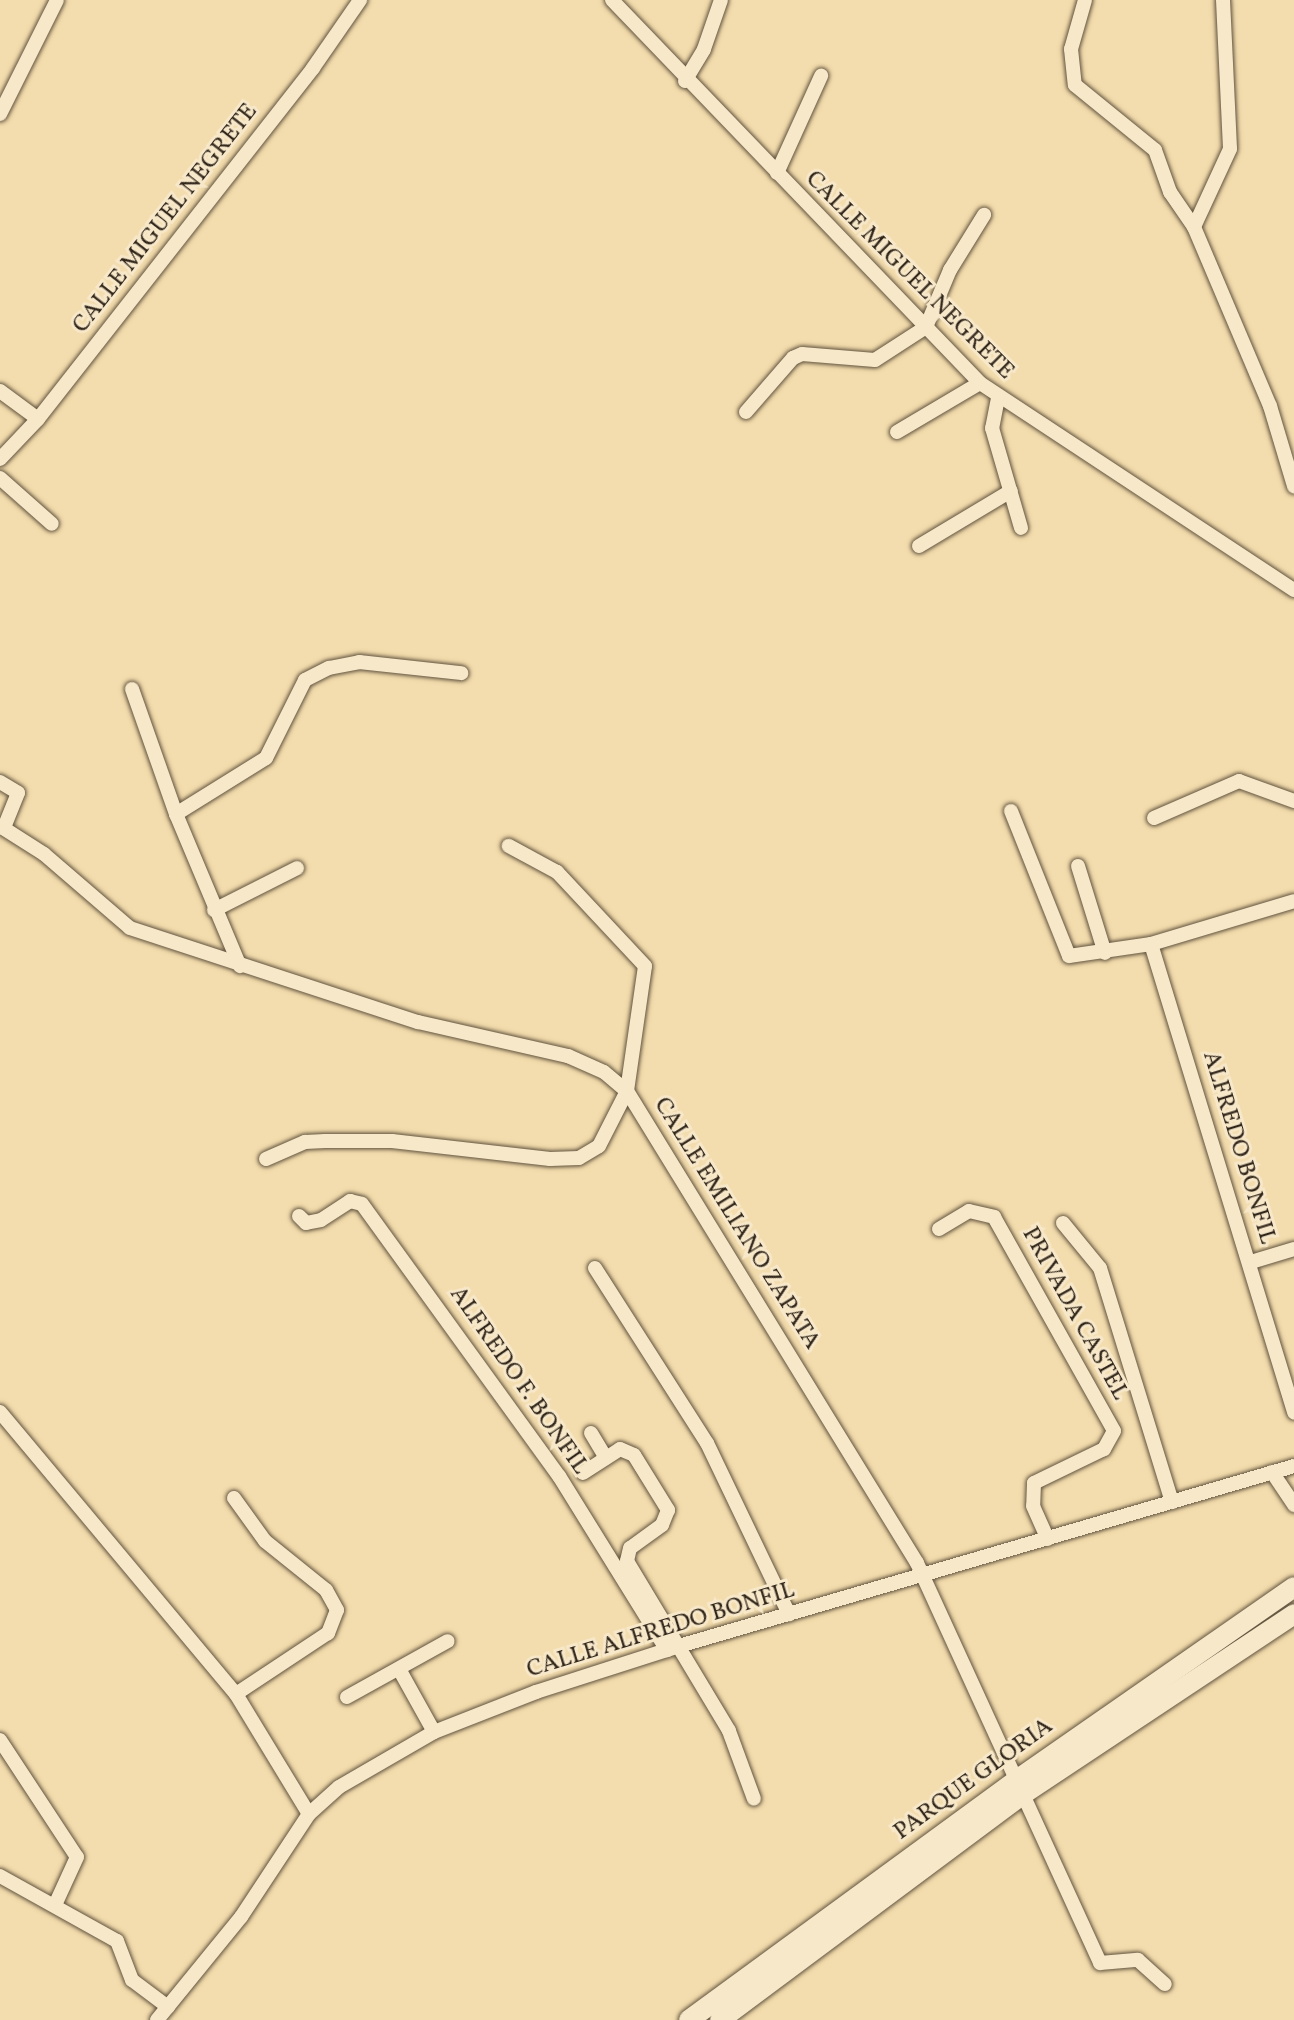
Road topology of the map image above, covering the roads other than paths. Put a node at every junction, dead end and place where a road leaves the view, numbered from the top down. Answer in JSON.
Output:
{"nodes":[{"id":1,"x":57,"y":0,"type":"edge"},
{"id":2,"x":360,"y":0,"type":"edge"},
{"id":3,"x":612,"y":0,"type":"edge"},
{"id":4,"x":721,"y":0,"type":"edge"},
{"id":5,"x":1085,"y":0,"type":"edge"},
{"id":6,"x":1223,"y":0,"type":"edge"},
{"id":7,"x":821,"y":76,"type":"dead end"},
{"id":8,"x":685,"y":81,"type":"junction"},
{"id":9,"x":0,"y":114,"type":"edge"},
{"id":10,"x":777,"y":173,"type":"junction"},
{"id":11,"x":984,"y":215,"type":"dead end"},
{"id":12,"x":1194,"y":227,"type":"junction"},
{"id":13,"x":926,"y":327,"type":"junction"},
{"id":14,"x":980,"y":383,"type":"junction"},
{"id":15,"x":0,"y":391,"type":"edge"},
{"id":16,"x":998,"y":398,"type":"junction"},
{"id":17,"x":746,"y":412,"type":"dead end"},
{"id":18,"x":38,"y":419,"type":"junction"},
{"id":19,"x":897,"y":432,"type":"dead end"},
{"id":20,"x":0,"y":459,"type":"edge"},
{"id":21,"x":0,"y":478,"type":"edge"},
{"id":22,"x":1294,"y":486,"type":"edge"},
{"id":23,"x":1011,"y":491,"type":"junction"},
{"id":24,"x":52,"y":524,"type":"dead end"},
{"id":25,"x":1021,"y":528,"type":"dead end"},
{"id":26,"x":919,"y":546,"type":"dead end"},
{"id":27,"x":1294,"y":590,"type":"edge"},
{"id":28,"x":461,"y":673,"type":"dead end"},
{"id":29,"x":132,"y":689,"type":"dead end"},
{"id":30,"x":0,"y":782,"type":"edge"},
{"id":31,"x":1294,"y":801,"type":"edge"},
{"id":32,"x":1011,"y":811,"type":"dead end"},
{"id":33,"x":176,"y":814,"type":"junction"},
{"id":34,"x":1154,"y":818,"type":"dead end"},
{"id":35,"x":2,"y":827,"type":"edge"},
{"id":36,"x":509,"y":846,"type":"dead end"},
{"id":37,"x":1078,"y":866,"type":"dead end"},
{"id":38,"x":297,"y":868,"type":"dead end"},
{"id":39,"x":1290,"y":906,"type":"edge"},
{"id":40,"x":214,"y":910,"type":"junction"},
{"id":41,"x":1151,"y":944,"type":"junction"},
{"id":42,"x":1105,"y":953,"type":"junction"},
{"id":43,"x":240,"y":966,"type":"junction"},
{"id":44,"x":627,"y":1091,"type":"junction"},
{"id":45,"x":266,"y":1159,"type":"dead end"},
{"id":46,"x":299,"y":1216,"type":"dead end"},
{"id":47,"x":1063,"y":1223,"type":"dead end"},
{"id":48,"x":939,"y":1229,"type":"dead end"},
{"id":49,"x":1294,"y":1249,"type":"edge"},
{"id":50,"x":1251,"y":1262,"type":"junction"},
{"id":51,"x":595,"y":1268,"type":"dead end"},
{"id":52,"x":0,"y":1412,"type":"edge"},
{"id":53,"x":1294,"y":1413,"type":"edge"},
{"id":54,"x":591,"y":1433,"type":"dead end"},
{"id":55,"x":606,"y":1458,"type":"junction"},
{"id":56,"x":1294,"y":1466,"type":"edge"},
{"id":57,"x":1272,"y":1472,"type":"junction"},
{"id":58,"x":583,"y":1473,"type":"dead end"},
{"id":59,"x":234,"y":1498,"type":"dead end"},
{"id":60,"x":1172,"y":1502,"type":"junction"},
{"id":61,"x":1294,"y":1505,"type":"edge"},
{"id":62,"x":1048,"y":1539,"type":"junction"},
{"id":63,"x":921,"y":1578,"type":"junction"},
{"id":64,"x":1294,"y":1587,"type":"edge"},
{"id":65,"x":789,"y":1614,"type":"junction"},
{"id":66,"x":1294,"y":1614,"type":"edge"},
{"id":67,"x":448,"y":1641,"type":"dead end"},
{"id":68,"x":673,"y":1648,"type":"junction"},
{"id":69,"x":1194,"y":1656,"type":"junction"},
{"id":70,"x":399,"y":1669,"type":"junction"},
{"id":71,"x":1207,"y":1675,"type":"junction"},
{"id":72,"x":236,"y":1694,"type":"junction"},
{"id":73,"x":347,"y":1697,"type":"dead end"},
{"id":74,"x":434,"y":1732,"type":"junction"},
{"id":75,"x":0,"y":1740,"type":"edge"},
{"id":76,"x":1021,"y":1786,"type":"junction"},
{"id":77,"x":754,"y":1799,"type":"dead end"},
{"id":78,"x":309,"y":1814,"type":"junction"},
{"id":79,"x":0,"y":1876,"type":"edge"},
{"id":80,"x":55,"y":1905,"type":"junction"},
{"id":81,"x":1165,"y":1984,"type":"dead end"},
{"id":82,"x":168,"y":2007,"type":"junction"},
{"id":83,"x":157,"y":2020,"type":"edge"},
{"id":84,"x":689,"y":2020,"type":"edge"},
{"id":85,"x":720,"y":2020,"type":"edge"}],
"edges":[{"from":1,"to":9,"type":"street"},
{"from":2,"to":18,"type":"street","name":"CALLE MIGUEL NEGRETE"},
{"from":3,"to":8,"type":"street","name":"CALLE MIGUEL NEGRETE"},
{"from":4,"to":8,"type":"street"},
{"from":5,"to":12,"type":"street"},
{"from":6,"to":12,"type":"street"},
{"from":7,"to":10,"type":"street"},
{"from":8,"to":10,"type":"street","name":"CALLE MIGUEL NEGRETE"},
{"from":10,"to":13,"type":"street","name":"CALLE MIGUEL NEGRETE"},
{"from":11,"to":13,"type":"street"},
{"from":12,"to":22,"type":"street"},
{"from":13,"to":14,"type":"street","name":"CALLE MIGUEL NEGRETE"},
{"from":13,"to":17,"type":"street"},
{"from":14,"to":16,"type":"street","name":"CALLE MIGUEL NEGRETE"},
{"from":14,"to":19,"type":"street"},
{"from":15,"to":18,"type":"street"},
{"from":16,"to":23,"type":"street"},
{"from":16,"to":27,"type":"street","name":"CALLE MIGUEL NEGRETE"},
{"from":18,"to":20,"type":"street","name":"CALLE MIGUEL NEGRETE"},
{"from":21,"to":24,"type":"street"},
{"from":23,"to":25,"type":"street"},
{"from":23,"to":26,"type":"street"},
{"from":28,"to":33,"type":"street"},
{"from":29,"to":33,"type":"street"},
{"from":30,"to":35,"type":"street"},
{"from":31,"to":34,"type":"street"},
{"from":32,"to":42,"type":"street"},
{"from":33,"to":40,"type":"street"},
{"from":35,"to":43,"type":"street","name":"CALLE EMILIANO ZAPATA"},
{"from":36,"to":44,"type":"street"},
{"from":37,"to":42,"type":"street"},
{"from":38,"to":40,"type":"street"},
{"from":39,"to":41,"type":"street"},
{"from":40,"to":43,"type":"street"},
{"from":41,"to":42,"type":"street"},
{"from":41,"to":50,"type":"street","name":"ALFREDO BONFIL"},
{"from":43,"to":44,"type":"street","name":"CALLE EMILIANO ZAPATA"},
{"from":44,"to":45,"type":"street"},
{"from":44,"to":63,"type":"street","name":"CALLE EMILIANO ZAPATA"},
{"from":46,"to":68,"type":"street","name":"ALFREDO F. BONFIL"},
{"from":47,"to":60,"type":"street","name":"PRIVADA CASTEL"},
{"from":48,"to":62,"type":"street","name":"PRIVADA CASTEL"},
{"from":49,"to":50,"type":"street"},
{"from":50,"to":53,"type":"street","name":"ALFREDO BONFIL"},
{"from":51,"to":65,"type":"street"},
{"from":52,"to":72,"type":"street"},
{"from":54,"to":55,"type":"street"},
{"from":55,"to":58,"type":"street"},
{"from":55,"to":68,"type":"street"},
{"from":56,"to":57,"type":"street","name":"CALLE ALFREDO BONFIL"},
{"from":57,"to":60,"type":"street","name":"CALLE ALFREDO BONFIL"},
{"from":57,"to":61,"type":"street"},
{"from":59,"to":72,"type":"street"},
{"from":60,"to":62,"type":"street","name":"CALLE ALFREDO BONFIL"},
{"from":62,"to":63,"type":"street","name":"CALLE ALFREDO BONFIL"},
{"from":63,"to":65,"type":"street","name":"CALLE ALFREDO BONFIL"},
{"from":63,"to":76,"type":"street","name":"CALLE EMILIANO ZAPATA"},
{"from":64,"to":69,"type":"main road","name":"PARQUE GLORIA"},
{"from":65,"to":68,"type":"street","name":"CALLE ALFREDO BONFIL"},
{"from":66,"to":71,"type":"main road","name":"PARQUE GLORIA"},
{"from":67,"to":70,"type":"street"},
{"from":68,"to":74,"type":"street","name":"CALLE ALFREDO BONFIL"},
{"from":68,"to":77,"type":"street"},
{"from":69,"to":71,"type":"main road"},
{"from":69,"to":76,"type":"main road","name":"PARQUE GLORIA"},
{"from":70,"to":73,"type":"street"},
{"from":70,"to":74,"type":"street"},
{"from":71,"to":76,"type":"main road","name":"PARQUE GLORIA"},
{"from":72,"to":78,"type":"street"},
{"from":74,"to":78,"type":"street","name":"CALLE ALFREDO BONFIL"},
{"from":75,"to":80,"type":"street"},
{"from":76,"to":81,"type":"street","name":"CALLE EMILIANO ZAPATA"},
{"from":76,"to":84,"type":"main road","name":"PARQUE GLORIA"},
{"from":76,"to":85,"type":"main road","name":"PARQUE GLORIA"},
{"from":78,"to":82,"type":"street","name":"CALLE ALFREDO BONFIL"},
{"from":79,"to":80,"type":"street"},
{"from":80,"to":82,"type":"street"},
{"from":82,"to":83,"type":"street","name":"CALLE ALFREDO BONFIL"}]}
